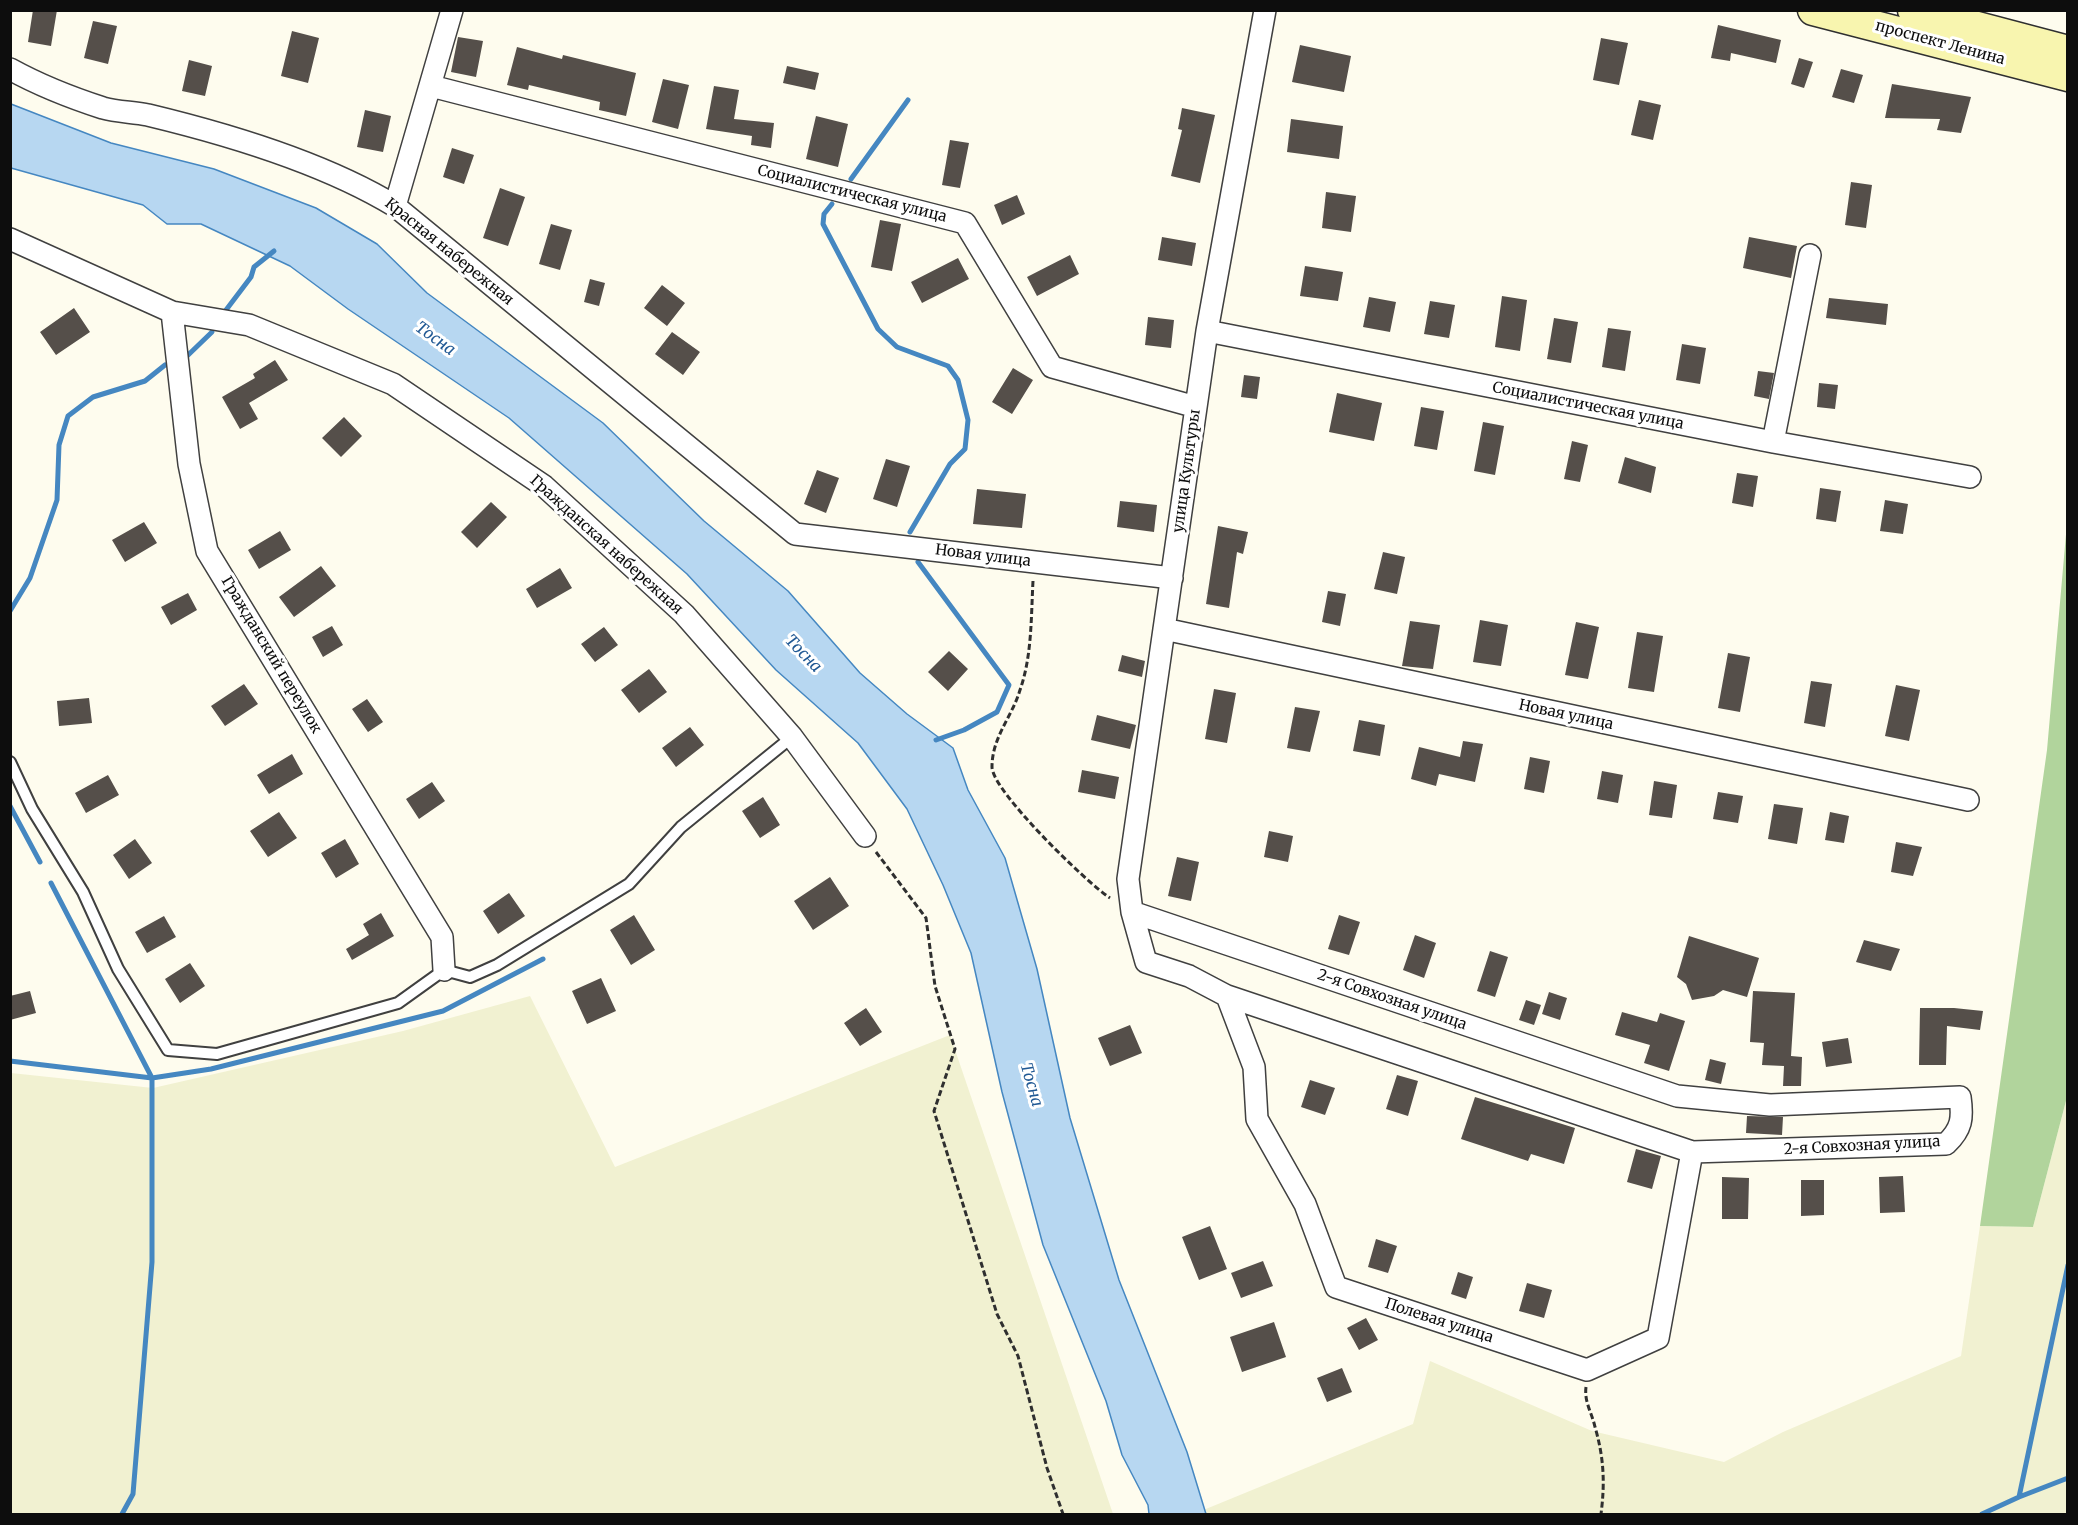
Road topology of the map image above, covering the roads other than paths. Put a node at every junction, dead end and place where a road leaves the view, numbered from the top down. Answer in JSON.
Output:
{"nodes":[{"id":1,"x":452,"y":10,"type":"edge"},
{"id":2,"x":1265,"y":10,"type":"edge"},
{"id":3,"x":1813,"y":10,"type":"edge"},
{"id":4,"x":1913,"y":10,"type":"edge"},
{"id":5,"x":1975,"y":29,"type":"edge"},
{"id":6,"x":2067,"y":51,"type":"edge"},
{"id":7,"x":10,"y":69,"type":"edge"},
{"id":8,"x":2067,"y":76,"type":"edge"},
{"id":9,"x":431,"y":86,"type":"junction"},
{"id":10,"x":395,"y":206,"type":"junction"},
{"id":11,"x":10,"y":239,"type":"edge"},
{"id":12,"x":1810,"y":255,"type":"dead end"},
{"id":13,"x":172,"y":312,"type":"junction"},
{"id":14,"x":1208,"y":331,"type":"junction"},
{"id":15,"x":1196,"y":407,"type":"junction"},
{"id":16,"x":1773,"y":442,"type":"junction"},
{"id":17,"x":1970,"y":477,"type":"dead end"},
{"id":18,"x":795,"y":534,"type":"joint"},
{"id":19,"x":1172,"y":578,"type":"junction"},
{"id":20,"x":1164,"y":629,"type":"junction"},
{"id":21,"x":792,"y":737,"type":"junction"},
{"id":22,"x":10,"y":762,"type":"edge"},
{"id":23,"x":1968,"y":800,"type":"dead end"},
{"id":24,"x":865,"y":836,"type":"road end"},
{"id":25,"x":1132,"y":912,"type":"junction"},
{"id":26,"x":1137,"y":934,"type":"joint"},
{"id":27,"x":444,"y":970,"type":"junction"},
{"id":28,"x":1227,"y":996,"type":"junction"},
{"id":29,"x":1692,"y":1152,"type":"junction"}],
"edges":[{"from":1,"to":9,"type":"street"},
{"from":2,"to":14,"type":"street","name":"улица Культуры"},
{"from":3,"to":5,"type":"main road","name":"проспект Ленина"},
{"from":4,"to":5,"type":"main road","name":"проспект Ленина"},
{"from":5,"to":6,"type":"main road","name":"проспект Ленина"},
{"from":5,"to":8,"type":"main road","name":"проспект Ленина"},
{"from":7,"to":10,"type":"street","name":"Красная набережная"},
{"from":9,"to":10,"type":"street"},
{"from":9,"to":15,"type":"street","name":"Социалистическая улица"},
{"from":10,"to":18,"type":"street","name":"Красная набережная"},
{"from":11,"to":13,"type":"street","name":"Гражданская набережная"},
{"from":12,"to":16,"type":"street"},
{"from":13,"to":21,"type":"street","name":"Гражданская набережная"},
{"from":13,"to":27,"type":"street","name":"Гражданский переулок"},
{"from":14,"to":15,"type":"street","name":"улица Культуры"},
{"from":14,"to":16,"type":"street","name":"Социалистическая улица"},
{"from":15,"to":19,"type":"street","name":"улица Культуры"},
{"from":16,"to":17,"type":"street","name":"Социалистическая улица"},
{"from":18,"to":19,"type":"street","name":"Новая улица"},
{"from":19,"to":20,"type":"street","name":"улица Культуры"},
{"from":20,"to":23,"type":"street","name":"Новая улица"},
{"from":20,"to":25,"type":"street","name":"улица Культуры"},
{"from":21,"to":24,"type":"street","name":"Гражданская набережная"},
{"from":21,"to":27,"type":"lane"},
{"from":22,"to":27,"type":"lane"},
{"from":25,"to":26,"type":"street","name":"улица Культуры"},
{"from":25,"to":29,"type":"street","name":"2-я Совхозная улица"},
{"from":26,"to":28,"type":"street","name":"2-я Совхозная улица"},
{"from":28,"to":29,"type":"street","name":"2-я Совхозная улица"},
{"from":28,"to":29,"type":"street","name":"Полевая улица"}]}
